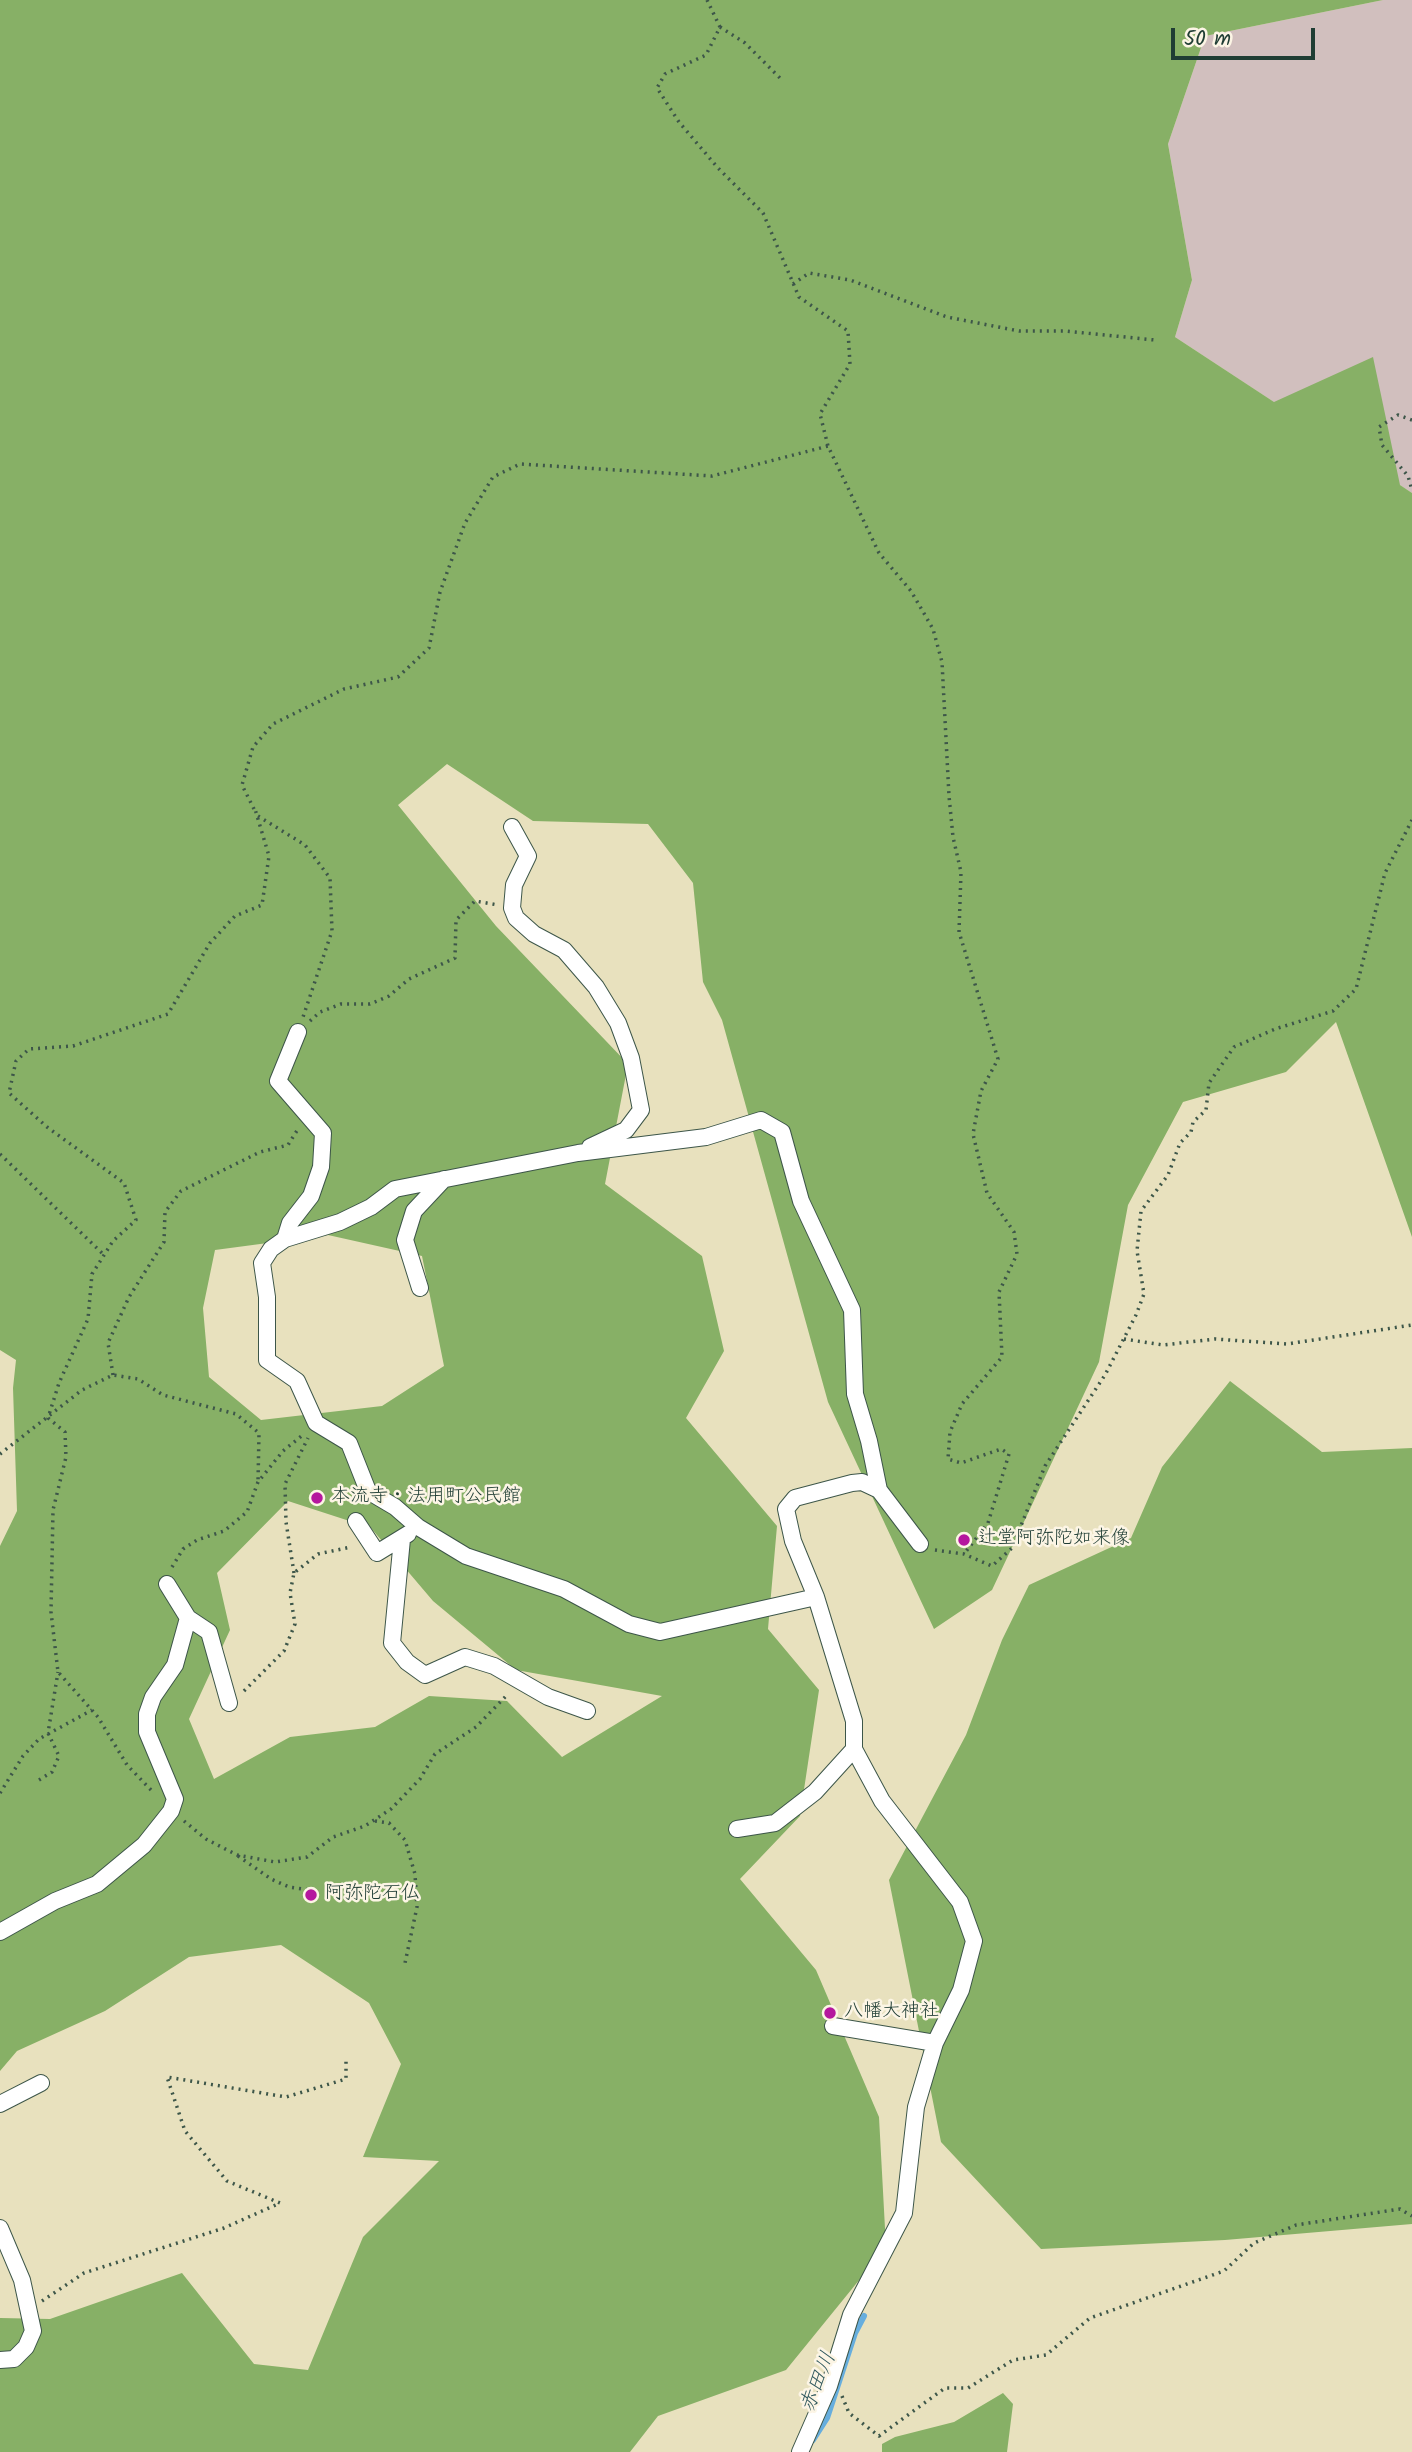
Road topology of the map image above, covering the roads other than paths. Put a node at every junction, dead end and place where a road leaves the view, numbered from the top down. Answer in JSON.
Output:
{"nodes":[{"id":1,"x":512,"y":827,"type":"dead end"},
{"id":2,"x":298,"y":1032,"type":"road end"},
{"id":3,"x":578,"y":1153,"type":"junction"},
{"id":4,"x":444,"y":1179,"type":"junction"},
{"id":5,"x":285,"y":1239,"type":"junction"},
{"id":6,"x":420,"y":1288,"type":"dead end"},
{"id":7,"x":879,"y":1490,"type":"junction"},
{"id":8,"x":356,"y":1521,"type":"road end"},
{"id":9,"x":418,"y":1527,"type":"junction"},
{"id":10,"x":402,"y":1539,"type":"junction"},
{"id":11,"x":920,"y":1544,"type":"road end"},
{"id":12,"x":167,"y":1584,"type":"road end"},
{"id":13,"x":816,"y":1597,"type":"junction"},
{"id":14,"x":188,"y":1618,"type":"junction"},
{"id":15,"x":229,"y":1703,"type":"road end"},
{"id":16,"x":587,"y":1712,"type":"dead end"},
{"id":17,"x":854,"y":1749,"type":"junction"},
{"id":18,"x":737,"y":1829,"type":"dead end"},
{"id":19,"x":0,"y":1932,"type":"edge"},
{"id":20,"x":833,"y":2026,"type":"dead end"},
{"id":21,"x":935,"y":2043,"type":"junction"},
{"id":22,"x":41,"y":2083,"type":"dead end"},
{"id":23,"x":0,"y":2104,"type":"edge"},
{"id":24,"x":0,"y":2228,"type":"edge"},
{"id":25,"x":0,"y":2360,"type":"edge"},
{"id":26,"x":803,"y":2445,"type":"edge"}],
"edges":[{"from":1,"to":3,"type":"street"},
{"from":2,"to":5,"type":"street"},
{"from":3,"to":4,"type":"street"},
{"from":3,"to":7,"type":"street"},
{"from":4,"to":5,"type":"street"},
{"from":4,"to":6,"type":"street"},
{"from":5,"to":9,"type":"street"},
{"from":7,"to":11,"type":"street"},
{"from":7,"to":13,"type":"street"},
{"from":8,"to":10,"type":"street"},
{"from":9,"to":10,"type":"street"},
{"from":9,"to":13,"type":"street"},
{"from":10,"to":16,"type":"street"},
{"from":12,"to":14,"type":"street"},
{"from":13,"to":17,"type":"street"},
{"from":14,"to":15,"type":"street"},
{"from":14,"to":19,"type":"street"},
{"from":17,"to":18,"type":"street"},
{"from":17,"to":21,"type":"street"},
{"from":20,"to":21,"type":"street"},
{"from":21,"to":26,"type":"street"},
{"from":22,"to":23,"type":"street"},
{"from":24,"to":25,"type":"street"}]}
